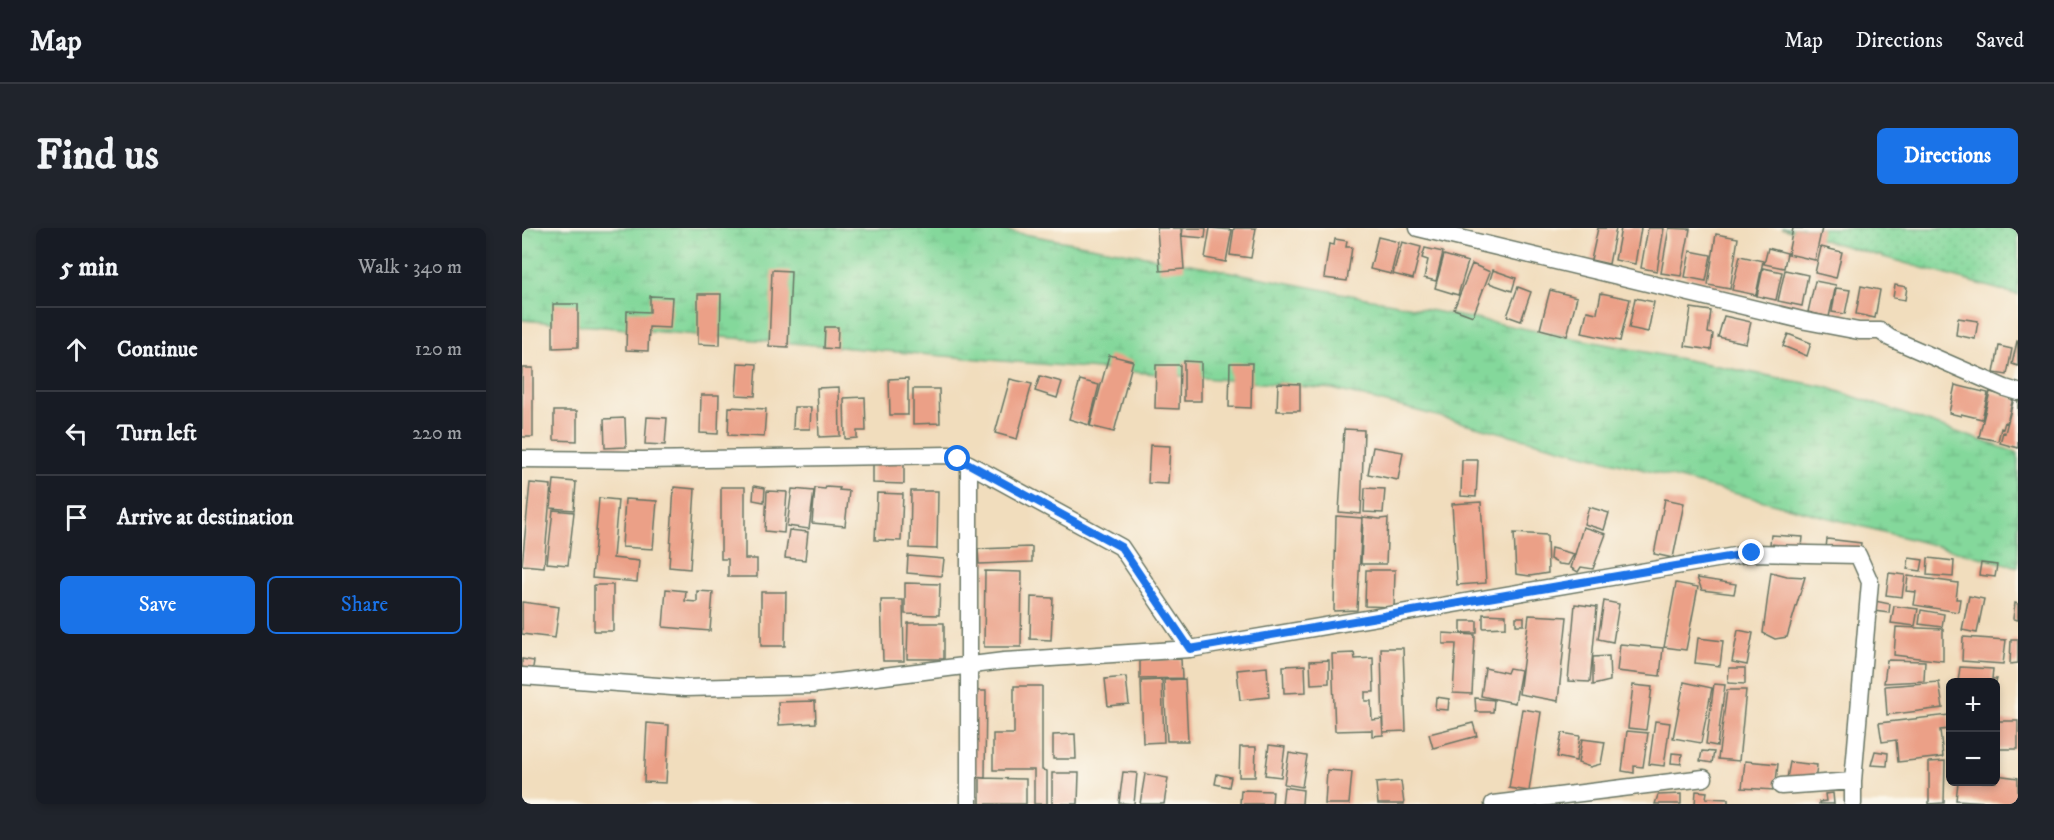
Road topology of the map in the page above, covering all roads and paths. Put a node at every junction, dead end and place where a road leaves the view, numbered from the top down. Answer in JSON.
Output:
{"nodes":[{"id":1,"x":1418,"y":228,"type":"edge"},
{"id":2,"x":2018,"y":392,"type":"edge"},
{"id":3,"x":522,"y":459,"type":"edge"},
{"id":4,"x":969,"y":464,"type":"junction"},
{"id":5,"x":1190,"y":649,"type":"junction"},
{"id":6,"x":969,"y":666,"type":"junction"},
{"id":7,"x":522,"y":676,"type":"edge"},
{"id":8,"x":1704,"y":778,"type":"dead end"},
{"id":9,"x":1853,"y":781,"type":"junction"},
{"id":10,"x":1781,"y":786,"type":"dead end"},
{"id":11,"x":969,"y":804,"type":"edge"},
{"id":12,"x":1493,"y":804,"type":"edge"},
{"id":13,"x":1853,"y":804,"type":"edge"}],
"edges":[{"from":1,"to":2,"type":"street"},
{"from":3,"to":4,"type":"street"},
{"from":4,"to":5,"type":"street"},
{"from":4,"to":6,"type":"street"},
{"from":5,"to":6,"type":"street"},
{"from":5,"to":9,"type":"street"},
{"from":6,"to":7,"type":"street"},
{"from":6,"to":11,"type":"street"},
{"from":8,"to":12,"type":"street"},
{"from":9,"to":10,"type":"street"},
{"from":9,"to":13,"type":"street"}]}
